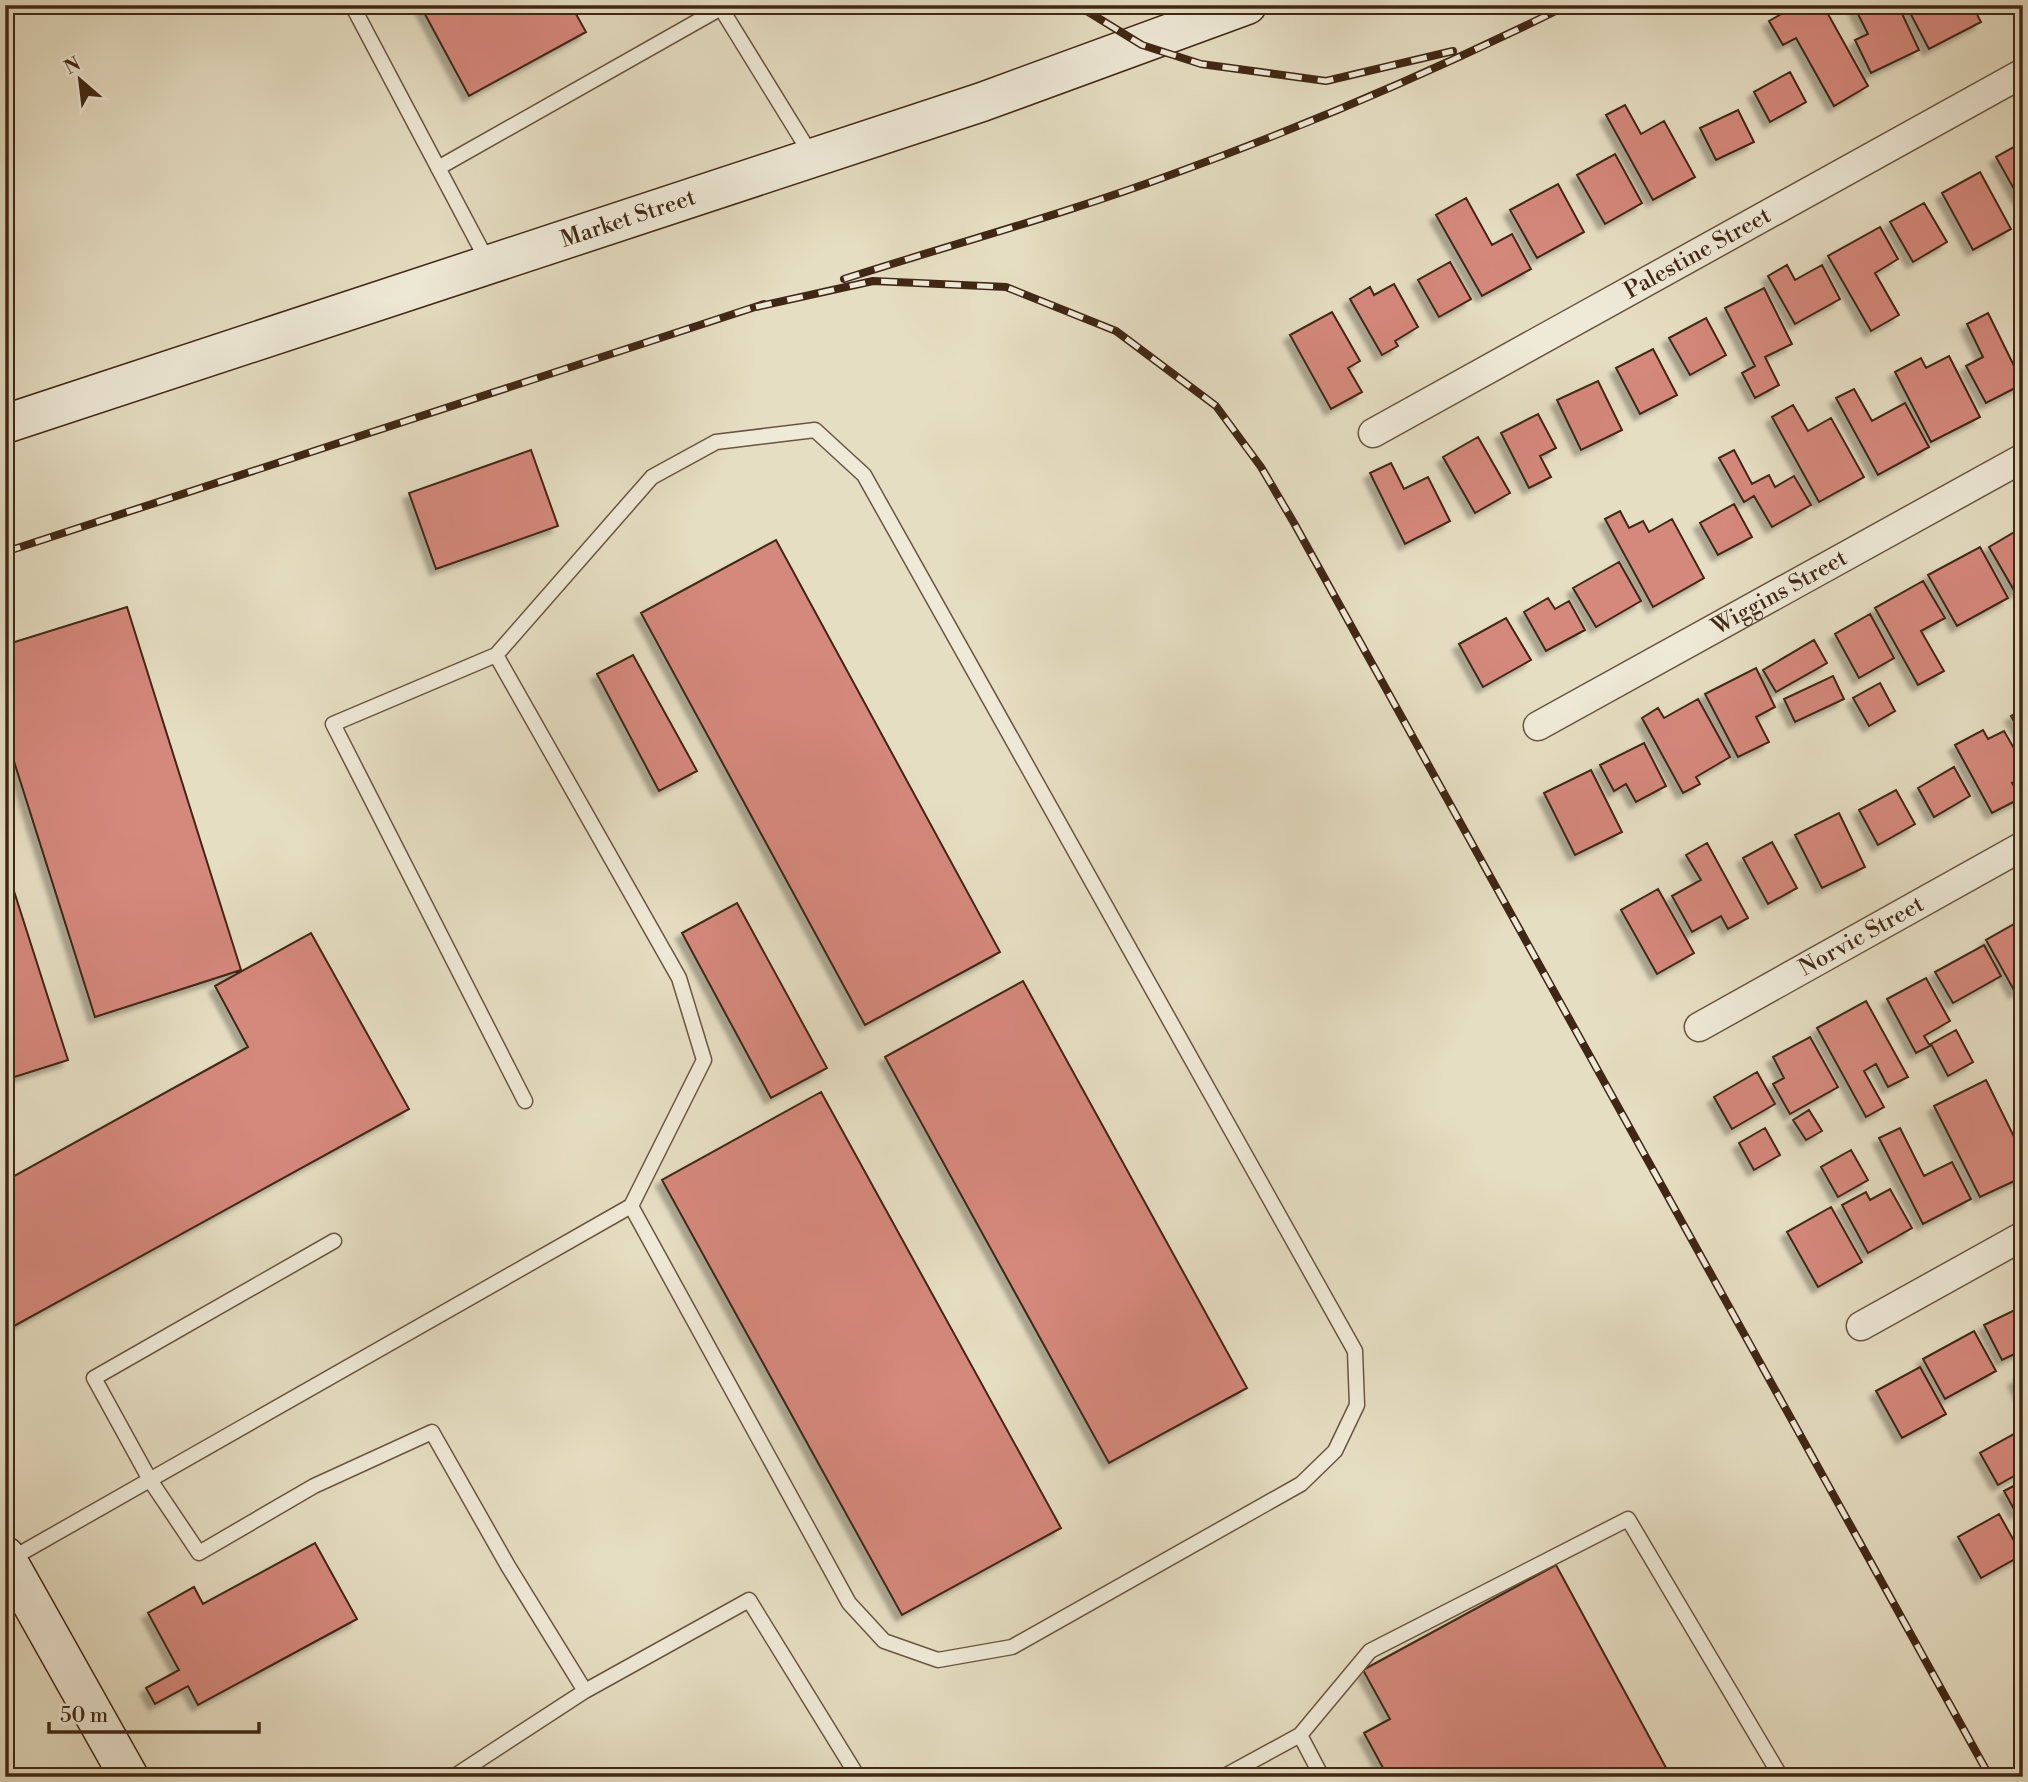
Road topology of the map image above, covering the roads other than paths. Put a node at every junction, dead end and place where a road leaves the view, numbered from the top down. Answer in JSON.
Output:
{"nodes":[{"id":1,"x":352,"y":5,"type":"edge"},
{"id":2,"x":1247,"y":5,"type":"edge"},
{"id":3,"x":720,"y":7,"type":"edge"},
{"id":4,"x":1197,"y":14,"type":"edge"},
{"id":5,"x":2023,"y":72,"type":"edge"},
{"id":6,"x":814,"y":158,"type":"junction"},
{"id":7,"x":438,"y":168,"type":"junction"},
{"id":8,"x":490,"y":265,"type":"junction"},
{"id":9,"x":5,"y":424,"type":"edge"},
{"id":10,"x":1373,"y":433,"type":"dead end"},
{"id":11,"x":2023,"y":458,"type":"edge"},
{"id":12,"x":496,"y":654,"type":"junction"},
{"id":13,"x":1538,"y":726,"type":"dead end"},
{"id":14,"x":2023,"y":846,"type":"edge"},
{"id":15,"x":1699,"y":1027,"type":"dead end"},
{"id":16,"x":525,"y":1101,"type":"dead end"},
{"id":17,"x":631,"y":1206,"type":"junction"},
{"id":18,"x":2023,"y":1236,"type":"edge"},
{"id":19,"x":334,"y":1241,"type":"dead end"},
{"id":20,"x":1861,"y":1326,"type":"dead end"},
{"id":21,"x":150,"y":1480,"type":"junction"},
{"id":22,"x":10,"y":1572,"type":"edge"},
{"id":23,"x":585,"y":1691,"type":"junction"},
{"id":24,"x":1300,"y":1735,"type":"junction"},
{"id":25,"x":129,"y":1777,"type":"edge"},
{"id":26,"x":453,"y":1777,"type":"edge"},
{"id":27,"x":858,"y":1777,"type":"edge"},
{"id":28,"x":1223,"y":1777,"type":"edge"},
{"id":29,"x":1322,"y":1777,"type":"edge"},
{"id":30,"x":1781,"y":1777,"type":"edge"}],
"edges":[{"from":1,"to":7,"type":"lane"},
{"from":2,"to":4,"type":"main road","name":"Market Street"},
{"from":3,"to":6,"type":"lane"},
{"from":3,"to":7,"type":"lane"},
{"from":4,"to":6,"type":"main road","name":"Market Street"},
{"from":5,"to":10,"type":"street","name":"Palestine Street"},
{"from":6,"to":8,"type":"main road","name":"Market Street"},
{"from":7,"to":8,"type":"lane"},
{"from":8,"to":9,"type":"main road","name":"Market Street"},
{"from":11,"to":13,"type":"street","name":"Wiggins Street"},
{"from":12,"to":16,"type":"lane"},
{"from":12,"to":17,"type":"lane"},
{"from":12,"to":17,"type":"lane"},
{"from":14,"to":15,"type":"street","name":"Norvic Street"},
{"from":17,"to":21,"type":"lane"},
{"from":18,"to":20,"type":"street"},
{"from":19,"to":21,"type":"lane"},
{"from":21,"to":22,"type":"lane"},
{"from":21,"to":23,"type":"lane"},
{"from":22,"to":25,"type":"main road"},
{"from":23,"to":26,"type":"lane"},
{"from":23,"to":27,"type":"lane"},
{"from":24,"to":28,"type":"lane"},
{"from":24,"to":29,"type":"lane"},
{"from":24,"to":30,"type":"lane"}]}
